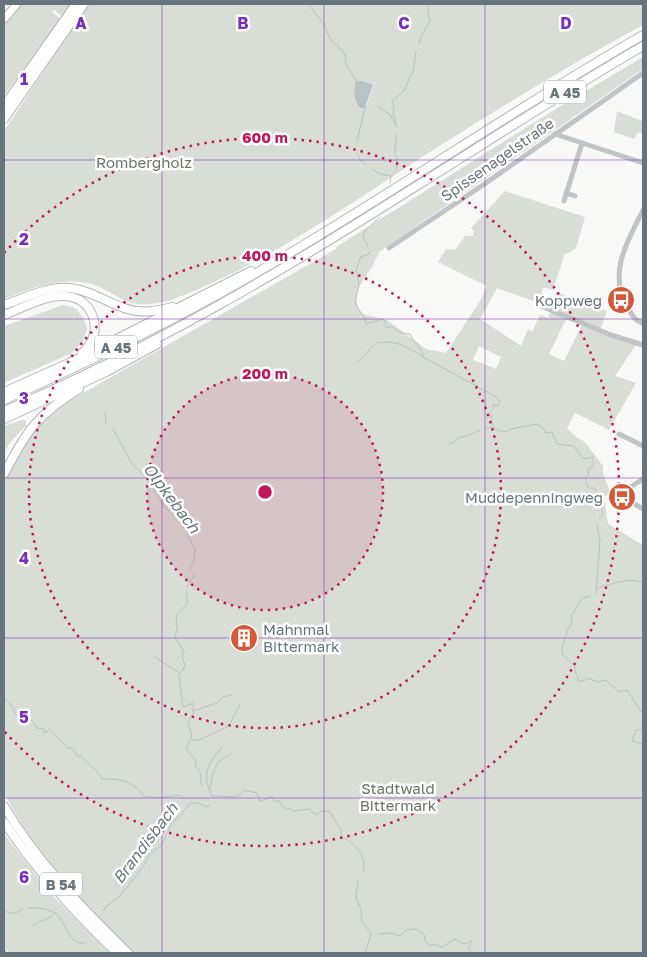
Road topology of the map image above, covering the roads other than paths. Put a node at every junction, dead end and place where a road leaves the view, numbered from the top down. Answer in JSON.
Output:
{"nodes":[{"id":1,"x":17,"y":4,"type":"edge"},
{"id":2,"x":76,"y":4,"type":"edge"},
{"id":3,"x":84,"y":4,"type":"edge"},
{"id":4,"x":4,"y":19,"type":"edge"},
{"id":5,"x":643,"y":35,"type":"edge"},
{"id":6,"x":643,"y":46,"type":"edge"},
{"id":7,"x":643,"y":73,"type":"edge"},
{"id":8,"x":4,"y":106,"type":"edge"},
{"id":9,"x":4,"y":119,"type":"edge"},
{"id":10,"x":555,"y":134,"type":"junction"},
{"id":11,"x":582,"y":143,"type":"junction"},
{"id":12,"x":643,"y":163,"type":"edge"},
{"id":13,"x":566,"y":193,"type":"junction"},
{"id":14,"x":575,"y":196,"type":"dead end"},
{"id":15,"x":564,"y":201,"type":"dead end"},
{"id":16,"x":643,"y":210,"type":"edge"},
{"id":17,"x":389,"y":248,"type":"dead end"},
{"id":18,"x":225,"y":287,"type":"junction"},
{"id":19,"x":194,"y":299,"type":"junction"},
{"id":20,"x":4,"y":305,"type":"edge"},
{"id":21,"x":541,"y":306,"type":"dead end"},
{"id":22,"x":4,"y":315,"type":"edge"},
{"id":23,"x":643,"y":323,"type":"edge"},
{"id":24,"x":179,"y":326,"type":"junction"},
{"id":25,"x":643,"y":345,"type":"edge"},
{"id":26,"x":69,"y":362,"type":"junction"},
{"id":27,"x":106,"y":372,"type":"junction"},
{"id":28,"x":4,"y":392,"type":"edge"},
{"id":29,"x":4,"y":400,"type":"edge"},
{"id":30,"x":4,"y":411,"type":"edge"},
{"id":31,"x":4,"y":419,"type":"edge"},
{"id":32,"x":619,"y":434,"type":"dead end"},
{"id":33,"x":643,"y":446,"type":"edge"},
{"id":34,"x":4,"y":474,"type":"edge"},
{"id":35,"x":643,"y":479,"type":"edge"},
{"id":36,"x":623,"y":492,"type":"junction"},
{"id":37,"x":612,"y":494,"type":"dead end"},
{"id":38,"x":643,"y":509,"type":"edge"},
{"id":39,"x":4,"y":806,"type":"edge"},
{"id":40,"x":4,"y":822,"type":"edge"},
{"id":41,"x":117,"y":953,"type":"edge"},
{"id":42,"x":128,"y":953,"type":"edge"}],
"edges":[{"from":1,"to":4,"type":"main road"},
{"from":2,"to":8,"type":"highway"},
{"from":3,"to":9,"type":"highway"},
{"from":5,"to":18,"type":"highway","number":"A 45"},
{"from":6,"to":24,"type":"highway","number":"A 45"},
{"from":7,"to":10,"type":"street","name":"Spissenagelstraße"},
{"from":10,"to":11,"type":"street"},
{"from":10,"to":17,"type":"street","name":"Spissenagelstraße"},
{"from":11,"to":12,"type":"street"},
{"from":11,"to":13,"type":"street"},
{"from":13,"to":14,"type":"street"},
{"from":13,"to":15,"type":"street"},
{"from":16,"to":23,"type":"street"},
{"from":18,"to":19,"type":"highway"},
{"from":18,"to":29,"type":"highway","number":"A 45"},
{"from":19,"to":20,"type":"highway"},
{"from":19,"to":26,"type":"highway"},
{"from":21,"to":25,"type":"street"},
{"from":22,"to":26,"type":"highway"},
{"from":24,"to":27,"type":"highway"},
{"from":24,"to":30,"type":"highway","number":"A 45"},
{"from":26,"to":28,"type":"highway"},
{"from":27,"to":31,"type":"highway"},
{"from":27,"to":34,"type":"highway"},
{"from":32,"to":33,"type":"street"},
{"from":35,"to":36,"type":"street"},
{"from":36,"to":37,"type":"street"},
{"from":36,"to":38,"type":"street"},
{"from":39,"to":42,"type":"highway","number":"B 54"},
{"from":40,"to":41,"type":"highway","number":"B 54"}]}
